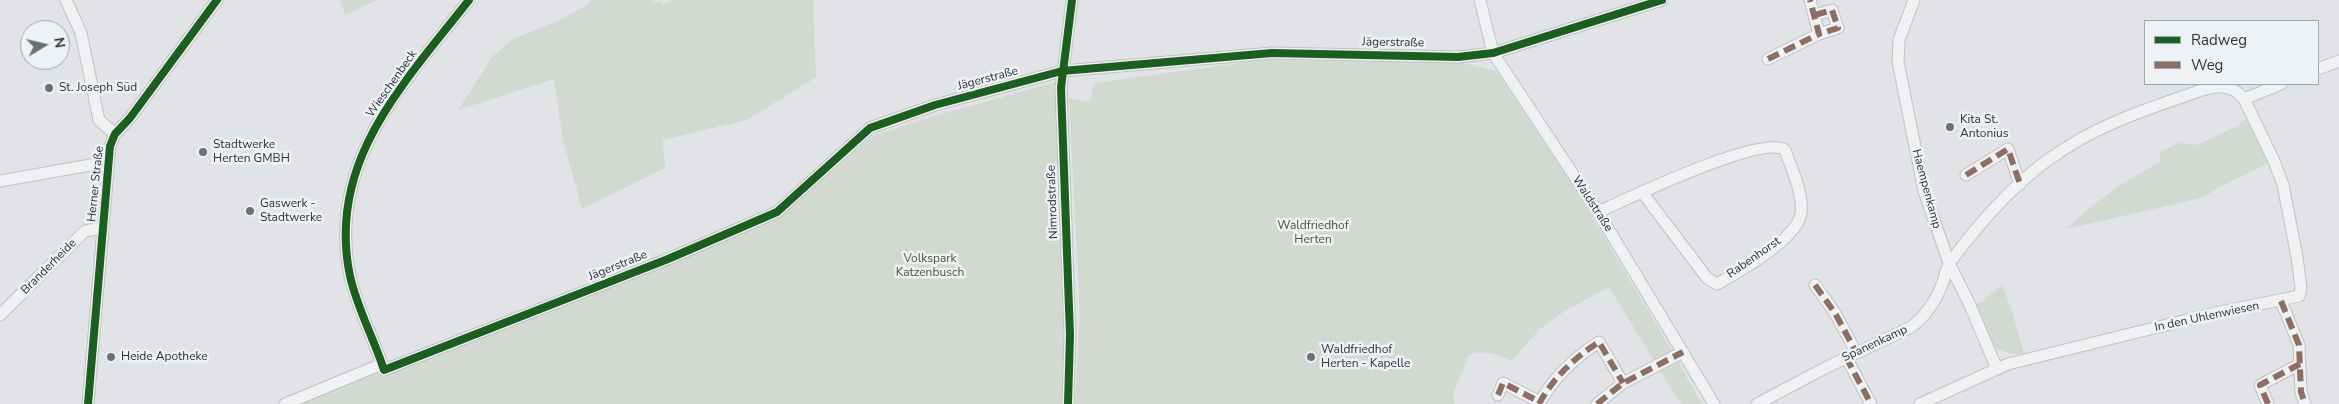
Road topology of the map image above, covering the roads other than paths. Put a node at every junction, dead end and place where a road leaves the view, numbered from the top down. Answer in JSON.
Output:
{"nodes":[{"id":1,"x":66,"y":0,"type":"edge"},
{"id":2,"x":217,"y":0,"type":"edge"},
{"id":3,"x":469,"y":0,"type":"edge"},
{"id":4,"x":1072,"y":0,"type":"edge"},
{"id":5,"x":1480,"y":0,"type":"edge"},
{"id":6,"x":1662,"y":0,"type":"edge"},
{"id":7,"x":1810,"y":0,"type":"edge"},
{"id":8,"x":1914,"y":0,"type":"edge"},
{"id":9,"x":1815,"y":15,"type":"junction"},
{"id":10,"x":1819,"y":34,"type":"junction"},
{"id":11,"x":1493,"y":53,"type":"junction"},
{"id":12,"x":1768,"y":59,"type":"dead end"},
{"id":13,"x":2339,"y":61,"type":"edge"},
{"id":14,"x":2319,"y":69,"type":"edge"},
{"id":15,"x":1062,"y":71,"type":"junction"},
{"id":16,"x":2279,"y":85,"type":"edge"},
{"id":17,"x":2244,"y":99,"type":"junction"},
{"id":18,"x":115,"y":134,"type":"junction"},
{"id":19,"x":107,"y":162,"type":"junction"},
{"id":20,"x":1966,"y":175,"type":"dead end"},
{"id":21,"x":0,"y":181,"type":"edge"},
{"id":22,"x":2020,"y":184,"type":"junction"},
{"id":23,"x":1642,"y":192,"type":"junction"},
{"id":24,"x":1598,"y":212,"type":"junction"},
{"id":25,"x":103,"y":228,"type":"junction"},
{"id":26,"x":1949,"y":263,"type":"junction"},
{"id":27,"x":1815,"y":285,"type":"dead end"},
{"id":28,"x":2281,"y":301,"type":"junction"},
{"id":29,"x":0,"y":315,"type":"edge"},
{"id":30,"x":1684,"y":352,"type":"junction"},
{"id":31,"x":1851,"y":355,"type":"junction"},
{"id":32,"x":382,"y":364,"type":"junction"},
{"id":33,"x":2300,"y":364,"type":"junction"},
{"id":34,"x":1997,"y":369,"type":"junction"},
{"id":35,"x":1623,"y":383,"type":"junction"},
{"id":36,"x":1498,"y":395,"type":"dead end"},
{"id":37,"x":1539,"y":403,"type":"edge"},
{"id":38,"x":88,"y":404,"type":"edge"},
{"id":39,"x":285,"y":404,"type":"edge"},
{"id":40,"x":1068,"y":404,"type":"edge"},
{"id":41,"x":1597,"y":404,"type":"edge"},
{"id":42,"x":1714,"y":404,"type":"edge"},
{"id":43,"x":1757,"y":404,"type":"edge"},
{"id":44,"x":1872,"y":404,"type":"edge"},
{"id":45,"x":1920,"y":404,"type":"edge"},
{"id":46,"x":2268,"y":404,"type":"edge"},
{"id":47,"x":2305,"y":404,"type":"edge"}],
"edges":[{"from":1,"to":18,"type":"street"},
{"from":2,"to":18,"type":"street","name":"Herner Straße"},
{"from":3,"to":32,"type":"street","name":"Wieschenbeck"},
{"from":4,"to":15,"type":"street","name":"Nimrodstraße"},
{"from":5,"to":11,"type":"street","name":"Waldstraße"},
{"from":6,"to":11,"type":"street","name":"Jägerstraße"},
{"from":7,"to":9,"type":"street"},
{"from":8,"to":26,"type":"street","name":"Haempenkamp"},
{"from":9,"to":10,"type":"street"},
{"from":9,"to":10,"type":"street"},
{"from":10,"to":12,"type":"street"},
{"from":11,"to":15,"type":"street","name":"Jägerstraße"},
{"from":11,"to":24,"type":"street","name":"Waldstraße"},
{"from":13,"to":14,"type":"street"},
{"from":15,"to":32,"type":"street","name":"Jägerstraße"},
{"from":15,"to":40,"type":"street","name":"Nimrodstraße"},
{"from":16,"to":17,"type":"street"},
{"from":17,"to":22,"type":"street","name":"Spanenkamp"},
{"from":17,"to":28,"type":"street","name":"In den Uhlenwiesen"},
{"from":18,"to":19,"type":"street","name":"Herner Straße"},
{"from":19,"to":21,"type":"street"},
{"from":19,"to":25,"type":"street","name":"Herner Straße"},
{"from":20,"to":22,"type":"street"},
{"from":22,"to":26,"type":"street","name":"Spanenkamp"},
{"from":23,"to":23,"type":"street","name":"Rabenhorst"},
{"from":23,"to":24,"type":"street","name":"Rabenhorst"},
{"from":24,"to":30,"type":"street","name":"Waldstraße"},
{"from":25,"to":29,"type":"street","name":"Branderheide"},
{"from":25,"to":38,"type":"street","name":"Herner Straße"},
{"from":26,"to":31,"type":"street","name":"Spanenkamp"},
{"from":26,"to":34,"type":"street","name":"Haempenkamp"},
{"from":27,"to":31,"type":"street"},
{"from":28,"to":33,"type":"street"},
{"from":28,"to":34,"type":"street","name":"In den Uhlenwiesen"},
{"from":30,"to":35,"type":"street"},
{"from":30,"to":42,"type":"street","name":"Waldstraße"},
{"from":31,"to":43,"type":"street","name":"Spanenkamp"},
{"from":31,"to":44,"type":"street"},
{"from":32,"to":39,"type":"street","name":"Jägerstraße"},
{"from":33,"to":46,"type":"street"},
{"from":33,"to":47,"type":"street"},
{"from":34,"to":45,"type":"street","name":"In den Uhlenwiesen"},
{"from":35,"to":37,"type":"street"},
{"from":35,"to":41,"type":"street"},
{"from":36,"to":37,"type":"street"}]}
